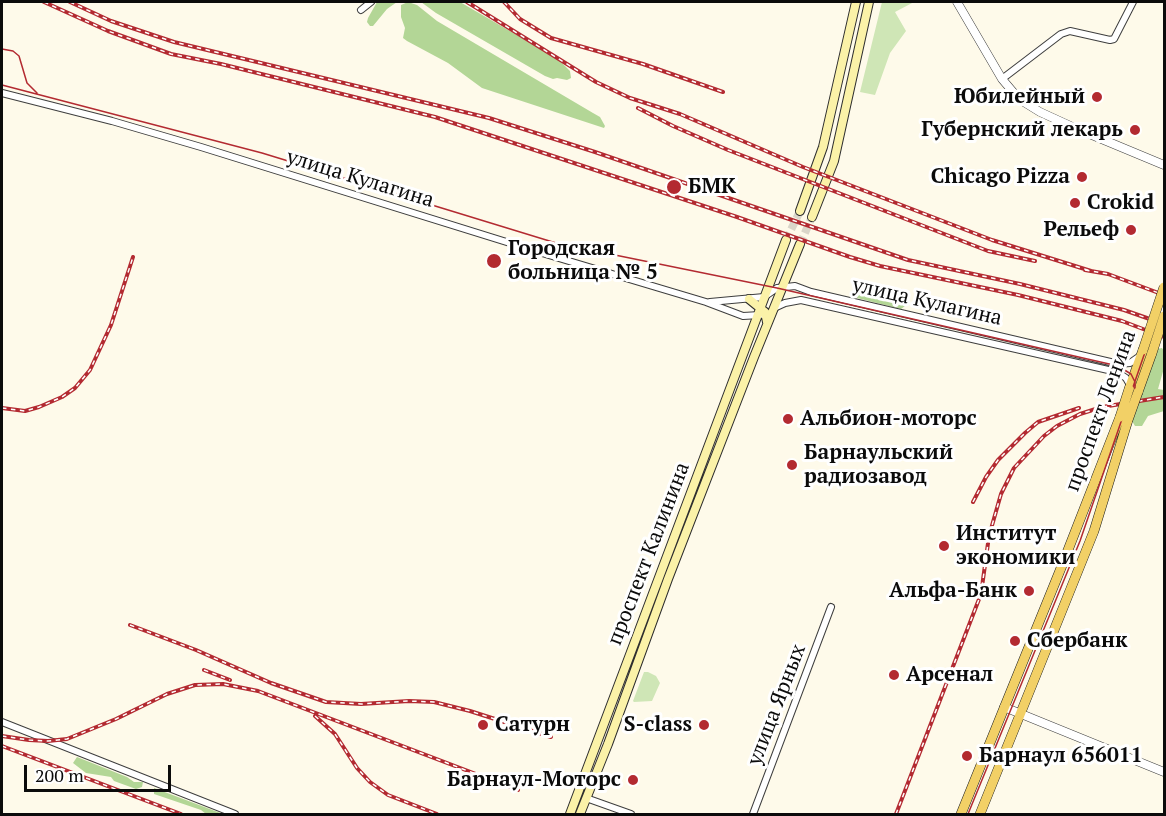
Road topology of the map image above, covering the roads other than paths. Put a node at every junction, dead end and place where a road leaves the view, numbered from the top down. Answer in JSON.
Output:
{"nodes":[{"id":1,"x":371,"y":2,"type":"edge"},
{"id":2,"x":856,"y":2,"type":"edge"},
{"id":3,"x":869,"y":2,"type":"edge"},
{"id":4,"x":957,"y":2,"type":"edge"},
{"id":5,"x":1132,"y":2,"type":"edge"},
{"id":6,"x":361,"y":10,"type":"dead end"},
{"id":7,"x":1002,"y":79,"type":"junction"},
{"id":8,"x":2,"y":93,"type":"edge"},
{"id":9,"x":1164,"y":165,"type":"edge"},
{"id":10,"x":800,"y":211,"type":"tunnel mouth"},
{"id":11,"x":812,"y":217,"type":"tunnel mouth"},
{"id":12,"x":786,"y":240,"type":"tunnel mouth"},
{"id":13,"x":800,"y":244,"type":"tunnel mouth"},
{"id":14,"x":1164,"y":287,"type":"edge"},
{"id":15,"x":780,"y":289,"type":"junction"},
{"id":16,"x":749,"y":299,"type":"joint"},
{"id":17,"x":706,"y":302,"type":"junction"},
{"id":18,"x":764,"y":308,"type":"junction"},
{"id":19,"x":1164,"y":316,"type":"edge"},
{"id":20,"x":1004,"y":337,"type":"junction"},
{"id":21,"x":1002,"y":347,"type":"junction"},
{"id":22,"x":1059,"y":350,"type":"junction"},
{"id":23,"x":1145,"y":353,"type":"junction"},
{"id":24,"x":1076,"y":354,"type":"junction"},
{"id":25,"x":1057,"y":359,"type":"junction"},
{"id":26,"x":1074,"y":362,"type":"junction"},
{"id":27,"x":1132,"y":389,"type":"junction"},
{"id":28,"x":1124,"y":418,"type":"junction"},
{"id":29,"x":1064,"y":560,"type":"junction"},
{"id":30,"x":1080,"y":566,"type":"junction"},
{"id":31,"x":831,"y":607,"type":"dead end"},
{"id":32,"x":1004,"y":706,"type":"junction"},
{"id":33,"x":1021,"y":713,"type":"junction"},
{"id":34,"x":2,"y":722,"type":"edge"},
{"id":35,"x":1164,"y":772,"type":"edge"},
{"id":36,"x":582,"y":796,"type":"junction"},
{"id":37,"x":235,"y":814,"type":"edge"},
{"id":38,"x":570,"y":814,"type":"edge"},
{"id":39,"x":580,"y":814,"type":"edge"},
{"id":40,"x":632,"y":814,"type":"edge"},
{"id":41,"x":753,"y":814,"type":"edge"},
{"id":42,"x":961,"y":814,"type":"edge"},
{"id":43,"x":980,"y":814,"type":"edge"}],
"edges":[{"from":1,"to":6,"type":"street"},
{"from":2,"to":10,"type":"main road"},
{"from":3,"to":11,"type":"main road"},
{"from":4,"to":7,"type":"street"},
{"from":5,"to":7,"type":"street"},
{"from":7,"to":9,"type":"street"},
{"from":8,"to":17,"type":"street","name":"улица Кулагина"},
{"from":12,"to":18,"type":"main road","name":"проспект Калинина"},
{"from":13,"to":15,"type":"main road"},
{"from":14,"to":23,"type":"main road","name":"проспект Ленина","bridge":true},
{"from":15,"to":18,"type":"main road"},
{"from":15,"to":18,"type":"street"},
{"from":15,"to":20,"type":"street","name":"улица Кулагина"},
{"from":16,"to":17,"type":"street","name":"улица Кулагина"},
{"from":16,"to":18,"type":"main road"},
{"from":17,"to":18,"type":"street","name":"улица Кулагина"},
{"from":18,"to":21,"type":"street","name":"улица Кулагина"},
{"from":18,"to":36,"type":"main road","name":"проспект Калинина"},
{"from":18,"to":36,"type":"main road","name":"проспект Калинина"},
{"from":19,"to":23,"type":"main road","name":"проспект Ленина","bridge":true},
{"from":20,"to":21,"type":"street"},
{"from":20,"to":22,"type":"street","name":"улица Кулагина"},
{"from":21,"to":25,"type":"street","name":"улица Кулагина"},
{"from":22,"to":24,"type":"street","name":"улица Кулагина"},
{"from":22,"to":25,"type":"street"},
{"from":23,"to":24,"type":"street","name":"улица Кулагина"},
{"from":23,"to":27,"type":"main road","name":"проспект Ленина"},
{"from":24,"to":26,"type":"street"},
{"from":25,"to":26,"type":"street","name":"улица Кулагина"},
{"from":26,"to":27,"type":"street","name":"улица Кулагина"},
{"from":27,"to":28,"type":"main road","name":"проспект Ленина","bridge":true},
{"from":28,"to":29,"type":"main road","name":"проспект Ленина"},
{"from":28,"to":30,"type":"main road","name":"проспект Ленина"},
{"from":29,"to":30,"type":"main road"},
{"from":29,"to":32,"type":"main road","name":"проспект Ленина"},
{"from":30,"to":33,"type":"main road","name":"проспект Ленина"},
{"from":31,"to":41,"type":"street","name":"улица Ярных"},
{"from":32,"to":33,"type":"street"},
{"from":32,"to":42,"type":"main road","name":"проспект Ленина"},
{"from":33,"to":35,"type":"street"},
{"from":33,"to":43,"type":"main road","name":"проспект Ленина"},
{"from":34,"to":37,"type":"street"},
{"from":36,"to":38,"type":"main road","name":"проспект Калинина"},
{"from":36,"to":39,"type":"main road","name":"проспект Калинина"},
{"from":36,"to":40,"type":"street"}]}
